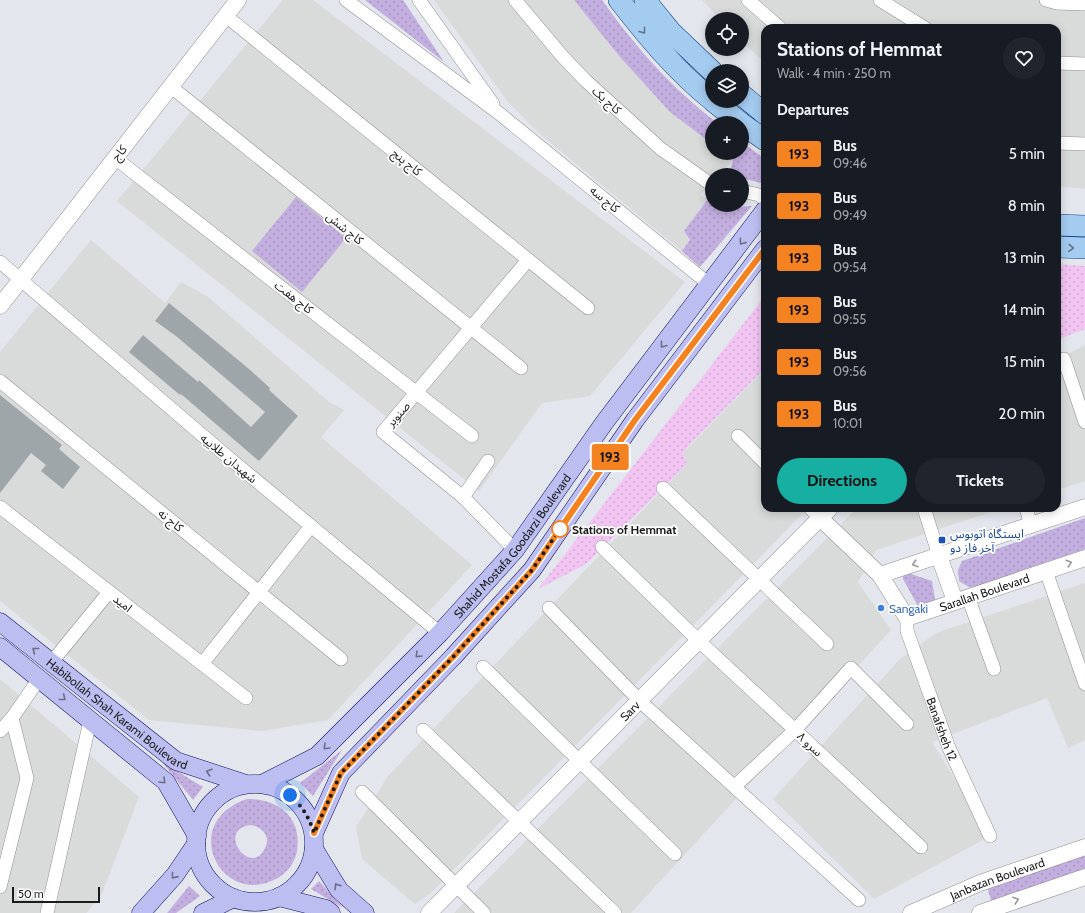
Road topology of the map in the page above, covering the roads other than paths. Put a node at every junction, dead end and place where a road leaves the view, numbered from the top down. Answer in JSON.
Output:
{"nodes":[{"id":1,"x":238,"y":0,"type":"edge"},
{"id":2,"x":346,"y":0,"type":"edge"},
{"id":3,"x":419,"y":0,"type":"edge"},
{"id":4,"x":515,"y":0,"type":"edge"},
{"id":5,"x":619,"y":0,"type":"edge"},
{"id":6,"x":645,"y":0,"type":"edge"},
{"id":7,"x":748,"y":0,"type":"edge"},
{"id":8,"x":880,"y":0,"type":"edge"},
{"id":9,"x":1046,"y":0,"type":"edge"},
{"id":10,"x":1085,"y":4,"type":"edge"},
{"id":11,"x":226,"y":16,"type":"junction"},
{"id":12,"x":775,"y":24,"type":"edge"},
{"id":13,"x":918,"y":24,"type":"edge"},
{"id":14,"x":705,"y":64,"type":"edge"},
{"id":15,"x":1061,"y":64,"type":"edge"},
{"id":16,"x":1085,"y":64,"type":"edge"},
{"id":17,"x":170,"y":86,"type":"junction"},
{"id":18,"x":705,"y":94,"type":"edge"},
{"id":19,"x":749,"y":101,"type":"edge"},
{"id":20,"x":723,"y":108,"type":"edge"},
{"id":21,"x":761,"y":111,"type":"edge"},
{"id":22,"x":500,"y":114,"type":"junction"},
{"id":23,"x":732,"y":116,"type":"edge"},
{"id":24,"x":749,"y":129,"type":"edge"},
{"id":25,"x":761,"y":137,"type":"edge"},
{"id":26,"x":1061,"y":143,"type":"edge"},
{"id":27,"x":1085,"y":144,"type":"edge"},
{"id":28,"x":115,"y":158,"type":"junction"},
{"id":29,"x":705,"y":180,"type":"edge"},
{"id":30,"x":749,"y":193,"type":"edge"},
{"id":31,"x":761,"y":196,"type":"edge"},
{"id":32,"x":761,"y":215,"type":"edge"},
{"id":33,"x":1061,"y":225,"type":"edge"},
{"id":34,"x":1085,"y":226,"type":"edge"},
{"id":35,"x":1061,"y":247,"type":"edge"},
{"id":36,"x":1085,"y":248,"type":"edge"},
{"id":37,"x":761,"y":254,"type":"edge"},
{"id":38,"x":528,"y":260,"type":"junction"},
{"id":39,"x":0,"y":262,"type":"edge"},
{"id":40,"x":21,"y":279,"type":"junction"},
{"id":41,"x":710,"y":285,"type":"junction"},
{"id":42,"x":0,"y":306,"type":"edge"},
{"id":43,"x":588,"y":308,"type":"dead end"},
{"id":44,"x":470,"y":328,"type":"junction"},
{"id":45,"x":1064,"y":359,"type":"dead end"},
{"id":46,"x":521,"y":368,"type":"dead end"},
{"id":47,"x":0,"y":381,"type":"edge"},
{"id":48,"x":417,"y":392,"type":"junction"},
{"id":49,"x":1085,"y":422,"type":"edge"},
{"id":50,"x":472,"y":436,"type":"dead end"},
{"id":51,"x":738,"y":436,"type":"dead end"},
{"id":52,"x":761,"y":459,"type":"edge"},
{"id":53,"x":488,"y":462,"type":"dead end"},
{"id":54,"x":663,"y":488,"type":"dead end"},
{"id":55,"x":463,"y":497,"type":"junction"},
{"id":56,"x":0,"y":507,"type":"edge"},
{"id":57,"x":1085,"y":507,"type":"edge"},
{"id":58,"x":819,"y":512,"type":"edge"},
{"id":59,"x":821,"y":512,"type":"edge"},
{"id":60,"x":925,"y":512,"type":"edge"},
{"id":61,"x":1027,"y":512,"type":"edge"},
{"id":62,"x":1032,"y":525,"type":"junction"},
{"id":63,"x":311,"y":526,"type":"junction"},
{"id":64,"x":602,"y":547,"type":"dead end"},
{"id":65,"x":515,"y":550,"type":"junction"},
{"id":66,"x":939,"y":556,"type":"junction"},
{"id":67,"x":1085,"y":558,"type":"edge"},
{"id":68,"x":1046,"y":571,"type":"junction"},
{"id":69,"x":880,"y":576,"type":"junction"},
{"id":70,"x":758,"y":581,"type":"junction"},
{"id":71,"x":109,"y":592,"type":"junction"},
{"id":72,"x":259,"y":593,"type":"junction"},
{"id":73,"x":962,"y":599,"type":"junction"},
{"id":74,"x":549,"y":608,"type":"dead end"},
{"id":75,"x":907,"y":618,"type":"junction"},
{"id":76,"x":0,"y":622,"type":"edge"},
{"id":77,"x":440,"y":633,"type":"junction"},
{"id":78,"x":699,"y":641,"type":"junction"},
{"id":79,"x":827,"y":644,"type":"dead end"},
{"id":80,"x":0,"y":647,"type":"edge"},
{"id":81,"x":341,"y":659,"type":"dead end"},
{"id":82,"x":51,"y":663,"type":"junction"},
{"id":83,"x":202,"y":664,"type":"junction"},
{"id":84,"x":483,"y":667,"type":"dead end"},
{"id":85,"x":994,"y":669,"type":"dead end"},
{"id":86,"x":39,"y":679,"type":"junction"},
{"id":87,"x":1085,"y":684,"type":"edge"},
{"id":88,"x":246,"y":698,"type":"dead end"},
{"id":89,"x":640,"y":700,"type":"junction"},
{"id":90,"x":12,"y":718,"type":"junction"},
{"id":91,"x":90,"y":721,"type":"junction"},
{"id":92,"x":907,"y":724,"type":"dead end"},
{"id":93,"x":423,"y":730,"type":"dead end"},
{"id":94,"x":795,"y":730,"type":"junction"},
{"id":95,"x":0,"y":731,"type":"edge"},
{"id":96,"x":580,"y":761,"type":"junction"},
{"id":97,"x":254,"y":784,"type":"junction"},
{"id":98,"x":735,"y":786,"type":"junction"},
{"id":99,"x":362,"y":792,"type":"dead end"},
{"id":100,"x":519,"y":822,"type":"junction"},
{"id":101,"x":990,"y":836,"type":"dead end"},
{"id":102,"x":197,"y":840,"type":"junction"},
{"id":103,"x":314,"y":841,"type":"junction"},
{"id":104,"x":921,"y":846,"type":"dead end"},
{"id":105,"x":1085,"y":847,"type":"edge"},
{"id":106,"x":674,"y":854,"type":"dead end"},
{"id":107,"x":1085,"y":877,"type":"edge"},
{"id":108,"x":456,"y":886,"type":"junction"},
{"id":109,"x":0,"y":888,"type":"edge"},
{"id":110,"x":280,"y":897,"type":"junction"},
{"id":111,"x":234,"y":898,"type":"junction"},
{"id":112,"x":859,"y":900,"type":"dead end"},
{"id":113,"x":47,"y":913,"type":"edge"},
{"id":114,"x":141,"y":913,"type":"edge"},
{"id":115,"x":203,"y":913,"type":"edge"},
{"id":116,"x":331,"y":913,"type":"edge"},
{"id":117,"x":365,"y":913,"type":"edge"},
{"id":118,"x":429,"y":913,"type":"edge"},
{"id":119,"x":484,"y":913,"type":"edge"},
{"id":120,"x":615,"y":913,"type":"edge"},
{"id":121,"x":911,"y":913,"type":"edge"},
{"id":122,"x":980,"y":913,"type":"edge"}],
"edges":[{"from":1,"to":11,"type":"street","name":"کاج"},
{"from":2,"to":22,"type":"street"},
{"from":3,"to":22,"type":"street"},
{"from":4,"to":29,"type":"street","name":"کاج یک"},
{"from":5,"to":18,"type":"main road","one_way":true},
{"from":6,"to":14,"type":"main road"},
{"from":7,"to":12,"type":"street"},
{"from":8,"to":13,"type":"street"},
{"from":9,"to":10,"type":"street"},
{"from":11,"to":17,"type":"street","name":"کاج"},
{"from":11,"to":38,"type":"street","name":"کاج پنج"},
{"from":15,"to":16,"type":"street"},
{"from":17,"to":28,"type":"street","name":"کاج"},
{"from":17,"to":44,"type":"street","name":"کاج شش"},
{"from":19,"to":21,"type":"main road"},
{"from":20,"to":23,"type":"main road"},
{"from":22,"to":41,"type":"street","name":"کاج سه"},
{"from":24,"to":25,"type":"main road"},
{"from":26,"to":27,"type":"street"},
{"from":28,"to":40,"type":"street","name":"کاج"},
{"from":28,"to":48,"type":"street","name":"کاج هفت"},
{"from":30,"to":31,"type":"street"},
{"from":32,"to":41,"type":"main road","name":"Shahid Mostafa Goodarzi Boulevard","one_way":true},
{"from":33,"to":34,"type":"main road"},
{"from":35,"to":36,"type":"main road","one_way":true},
{"from":37,"to":103,"type":"main road"},
{"from":38,"to":43,"type":"street","name":"کاج پنج"},
{"from":38,"to":44,"type":"street","name":"صنوبر"},
{"from":39,"to":40,"type":"street","name":"شهیدان طلاییه"},
{"from":40,"to":42,"type":"street","name":"کاج"},
{"from":40,"to":63,"type":"street","name":"شهیدان طلاییه"},
{"from":41,"to":65,"type":"main road","name":"Shahid Mostafa Goodarzi Boulevard","one_way":true},
{"from":44,"to":46,"type":"street","name":"کاج شش"},
{"from":44,"to":48,"type":"street","name":"صنوبر"},
{"from":45,"to":49,"type":"street"},
{"from":47,"to":72,"type":"street","name":"کاج نه"},
{"from":48,"to":50,"type":"street","name":"کاج هفت"},
{"from":48,"to":55,"type":"street","name":"صنوبر"},
{"from":51,"to":52,"type":"street"},
{"from":53,"to":55,"type":"street"},
{"from":54,"to":70,"type":"street"},
{"from":55,"to":65,"type":"street","name":"صنوبر"},
{"from":56,"to":71,"type":"street","name":"امید"},
{"from":57,"to":62,"type":"street"},
{"from":58,"to":70,"type":"street","name":"Sarv"},
{"from":59,"to":69,"type":"street"},
{"from":60,"to":66,"type":"street"},
{"from":61,"to":62,"type":"street"},
{"from":62,"to":66,"type":"street"},
{"from":63,"to":72,"type":"street"},
{"from":63,"to":77,"type":"street","name":"شهیدان طلاییه"},
{"from":64,"to":78,"type":"street","name":"سرو ۸"},
{"from":65,"to":77,"type":"main road","name":"Shahid Mostafa Goodarzi Boulevard"},
{"from":66,"to":69,"type":"street","one_way":true},
{"from":66,"to":73,"type":"street"},
{"from":68,"to":67,"type":"street","name":"Sarallah Boulevard","one_way":true},
{"from":68,"to":73,"type":"street","name":"Sarallah Boulevard"},
{"from":68,"to":87,"type":"street"},
{"from":69,"to":75,"type":"street"},
{"from":70,"to":78,"type":"street","name":"Sarv"},
{"from":70,"to":79,"type":"street"},
{"from":71,"to":82,"type":"street"},
{"from":71,"to":83,"type":"street","name":"امید"},
{"from":72,"to":81,"type":"street","name":"کاج نه"},
{"from":72,"to":83,"type":"street"},
{"from":73,"to":75,"type":"street","name":"Sarallah Boulevard"},
{"from":73,"to":85,"type":"street"},
{"from":74,"to":89,"type":"street"},
{"from":75,"to":101,"type":"street","name":"Banafsheh 12"},
{"from":82,"to":76,"type":"main road","name":"Habibollah Shah Karami Boulevard","one_way":true},
{"from":77,"to":97,"type":"main road","name":"Shahid Mostafa Goodarzi Boulevard","one_way":true},
{"from":78,"to":89,"type":"street","name":"Sarv"},
{"from":78,"to":94,"type":"street","name":"سرو ۸"},
{"from":80,"to":86,"type":"main road","name":"Habibollah Shah Karami Boulevard"},
{"from":97,"to":82,"type":"main road","name":"Habibollah Shah Karami Boulevard","one_way":true},
{"from":83,"to":88,"type":"street","name":"امید"},
{"from":84,"to":96,"type":"street"},
{"from":86,"to":90,"type":"street"},
{"from":86,"to":91,"type":"main road","name":"Habibollah Shah Karami Boulevard","one_way":true},
{"from":89,"to":96,"type":"street","name":"Sarv"},
{"from":89,"to":98,"type":"street"},
{"from":90,"to":95,"type":"street"},
{"from":90,"to":109,"type":"street"},
{"from":91,"to":102,"type":"main road","name":"Habibollah Shah Karami Boulevard","one_way":true},
{"from":91,"to":113,"type":"street"},
{"from":92,"to":94,"type":"street"},
{"from":93,"to":100,"type":"street"},
{"from":94,"to":98,"type":"street"},
{"from":94,"to":104,"type":"street","name":"سرو ۸"},
{"from":96,"to":100,"type":"street","name":"Sarv"},
{"from":96,"to":106,"type":"street"},
{"from":97,"to":102,"type":"main road"},
{"from":97,"to":103,"type":"main road"},
{"from":98,"to":112,"type":"street"},
{"from":99,"to":108,"type":"street"},
{"from":100,"to":108,"type":"street","name":"Sarv"},
{"from":100,"to":120,"type":"street"},
{"from":102,"to":111,"type":"main road"},
{"from":102,"to":114,"type":"main road","one_way":true},
{"from":103,"to":110,"type":"main road"},
{"from":117,"to":103,"type":"main road","one_way":true},
{"from":105,"to":121,"type":"street","name":"Janbazan Boulevard"},
{"from":122,"to":107,"type":"street","one_way":true},
{"from":108,"to":118,"type":"street","name":"Sarv"},
{"from":108,"to":119,"type":"street"},
{"from":110,"to":111,"type":"main road"},
{"from":110,"to":116,"type":"main road"},
{"from":111,"to":115,"type":"main road"}]}
